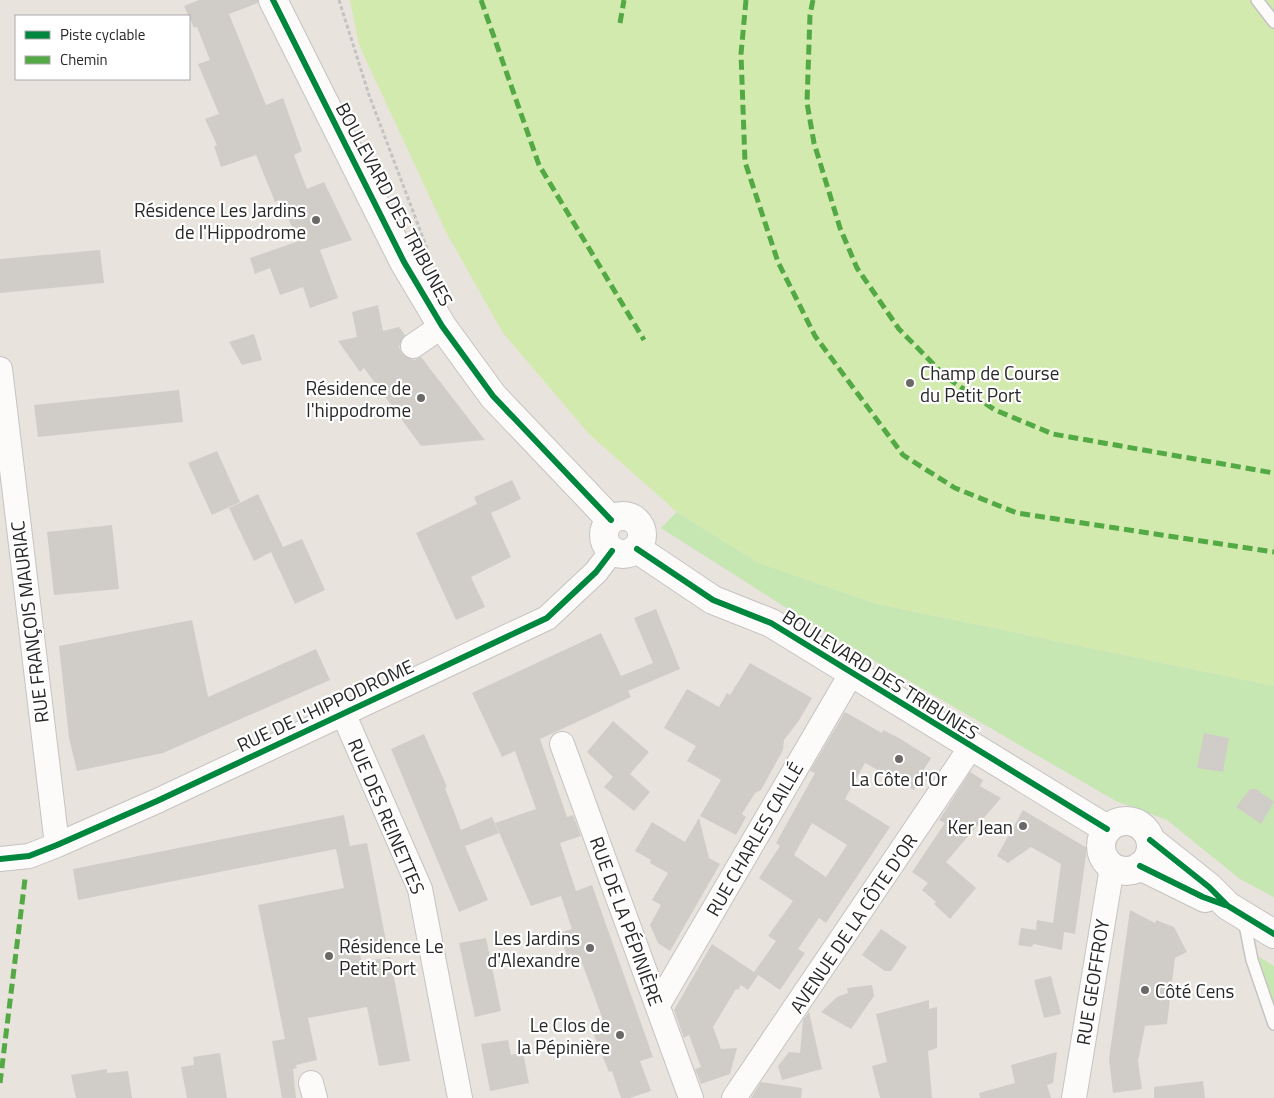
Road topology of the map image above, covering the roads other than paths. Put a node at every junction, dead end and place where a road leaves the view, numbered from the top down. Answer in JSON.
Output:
{"nodes":[{"id":1,"x":273,"y":0,"type":"edge"},
{"id":2,"x":1257,"y":0,"type":"edge"},
{"id":3,"x":1274,"y":22,"type":"edge"},
{"id":4,"x":442,"y":326,"type":"junction"},
{"id":5,"x":412,"y":346,"type":"dead end"},
{"id":6,"x":0,"y":369,"type":"edge"},
{"id":7,"x":624,"y":550,"type":"junction"},
{"id":8,"x":851,"y":674,"type":"junction"},
{"id":9,"x":343,"y":713,"type":"junction"},
{"id":10,"x":562,"y":744,"type":"dead end"},
{"id":11,"x":971,"y":747,"type":"junction"},
{"id":12,"x":1107,"y":829,"type":"junction"},
{"id":13,"x":1150,"y":840,"type":"junction"},
{"id":14,"x":57,"y":845,"type":"junction"},
{"id":15,"x":0,"y":859,"type":"edge"},
{"id":16,"x":1140,"y":866,"type":"junction"},
{"id":17,"x":1112,"y":867,"type":"junction"},
{"id":18,"x":1235,"y":911,"type":"junction"},
{"id":19,"x":1274,"y":934,"type":"edge"},
{"id":20,"x":658,"y":1005,"type":"junction"},
{"id":21,"x":1274,"y":1024,"type":"edge"},
{"id":22,"x":460,"y":1098,"type":"edge"},
{"id":23,"x":692,"y":1098,"type":"edge"},
{"id":24,"x":734,"y":1098,"type":"edge"},
{"id":25,"x":1074,"y":1098,"type":"edge"}],
"edges":[{"from":1,"to":4,"type":"street","name":"BOULEVARD DES TRIBUNES"},
{"from":2,"to":3,"type":"lane"},
{"from":4,"to":5,"type":"street"},
{"from":4,"to":7,"type":"street","name":"BOULEVARD DES TRIBUNES"},
{"from":6,"to":14,"type":"street","name":"RUE FRANÇOIS MAURIAC"},
{"from":7,"to":8,"type":"street","name":"BOULEVARD DES TRIBUNES"},
{"from":7,"to":9,"type":"street","name":"RUE DE L'HIPPODROME"},
{"from":8,"to":11,"type":"street","name":"BOULEVARD DES TRIBUNES"},
{"from":8,"to":20,"type":"street","name":"RUE CHARLES CAILLÉ"},
{"from":9,"to":14,"type":"street","name":"RUE DE L'HIPPODROME"},
{"from":9,"to":22,"type":"street","name":"RUE DES REINETTES"},
{"from":10,"to":20,"type":"street","name":"RUE DE LA PÉPINIÈRE"},
{"from":11,"to":12,"type":"street","name":"BOULEVARD DES TRIBUNES"},
{"from":11,"to":24,"type":"street","name":"AVENUE DE LA CÔTE D'OR"},
{"from":12,"to":13,"type":"street"},
{"from":12,"to":17,"type":"street"},
{"from":13,"to":16,"type":"street"},
{"from":13,"to":18,"type":"street"},
{"from":14,"to":15,"type":"street","name":"RUE DE L'HIPPODROME"},
{"from":16,"to":17,"type":"street"},
{"from":16,"to":18,"type":"street"},
{"from":17,"to":25,"type":"street","name":"RUE GEOFFROY"},
{"from":18,"to":19,"type":"street"},
{"from":18,"to":21,"type":"lane"},
{"from":20,"to":23,"type":"street","name":"RUE DE LA PÉPINIÈRE"}]}
